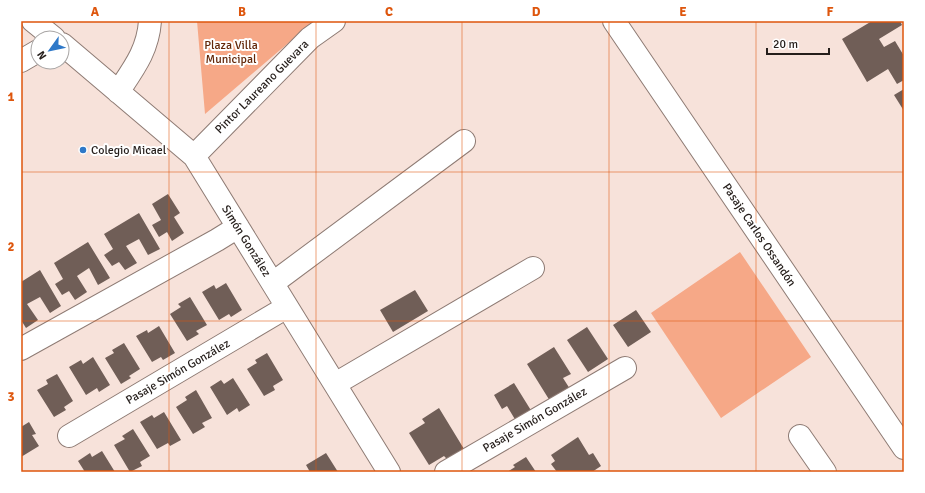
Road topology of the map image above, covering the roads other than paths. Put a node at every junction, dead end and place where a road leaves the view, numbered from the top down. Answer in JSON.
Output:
{"nodes":[{"id":1,"x":33,"y":21,"type":"edge"},
{"id":2,"x":150,"y":21,"type":"edge"},
{"id":3,"x":333,"y":21,"type":"edge"},
{"id":4,"x":614,"y":21,"type":"edge"},
{"id":5,"x":44,"y":30,"type":"edge"},
{"id":6,"x":70,"y":51,"type":"edge"},
{"id":7,"x":30,"y":56,"type":"edge"},
{"id":8,"x":21,"y":61,"type":"edge"},
{"id":9,"x":118,"y":92,"type":"junction"},
{"id":10,"x":464,"y":141,"type":"dead end"},
{"id":11,"x":194,"y":156,"type":"junction"},
{"id":12,"x":238,"y":227,"type":"junction"},
{"id":13,"x":533,"y":268,"type":"dead end"},
{"id":14,"x":272,"y":283,"type":"junction"},
{"id":15,"x":287,"y":307,"type":"junction"},
{"id":16,"x":21,"y":349,"type":"edge"},
{"id":17,"x":625,"y":368,"type":"dead end"},
{"id":18,"x":335,"y":384,"type":"junction"},
{"id":19,"x":69,"y":436,"type":"dead end"},
{"id":20,"x":800,"y":436,"type":"dead end"},
{"id":21,"x":904,"y":448,"type":"edge"},
{"id":22,"x":390,"y":472,"type":"edge"},
{"id":23,"x":446,"y":472,"type":"edge"},
{"id":24,"x":825,"y":472,"type":"edge"}],
"edges":[{"from":1,"to":5,"type":"street"},
{"from":2,"to":9,"type":"street"},
{"from":3,"to":11,"type":"street","name":"Pintor Laureano Guevara"},
{"from":4,"to":21,"type":"street","name":"Pasaje Carlos Ossandón"},
{"from":6,"to":9,"type":"street","name":"Simón González"},
{"from":7,"to":8,"type":"street"},
{"from":9,"to":11,"type":"street","name":"Simón González"},
{"from":10,"to":14,"type":"street"},
{"from":11,"to":12,"type":"street","name":"Simón González"},
{"from":12,"to":14,"type":"street","name":"Simón González"},
{"from":12,"to":16,"type":"street"},
{"from":13,"to":18,"type":"street"},
{"from":14,"to":15,"type":"street","name":"Simón González"},
{"from":15,"to":18,"type":"street","name":"Simón González"},
{"from":15,"to":19,"type":"street","name":"Pasaje Simón González"},
{"from":17,"to":23,"type":"street","name":"Pasaje Simón González"},
{"from":18,"to":22,"type":"street","name":"Simón González"},
{"from":20,"to":24,"type":"street"}]}
